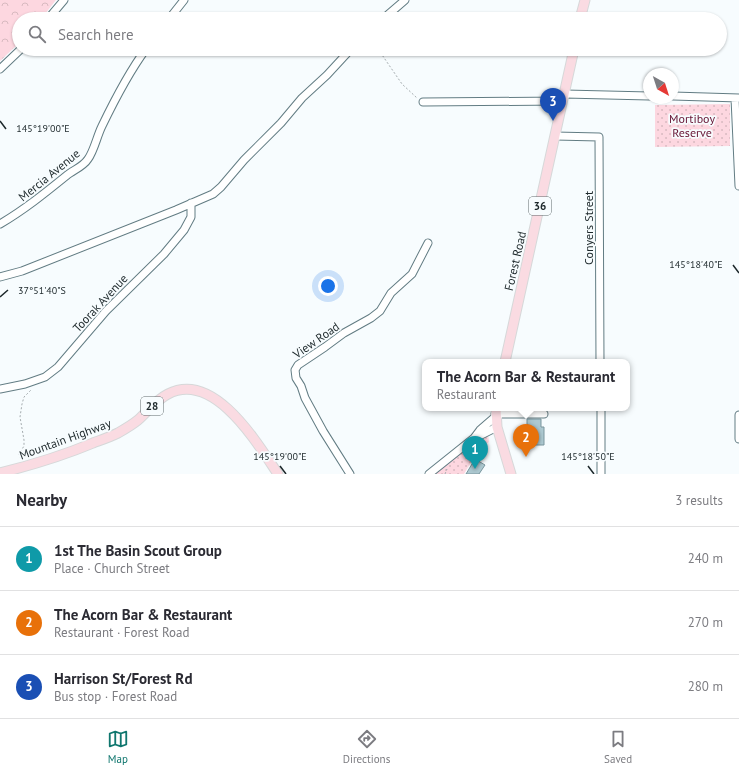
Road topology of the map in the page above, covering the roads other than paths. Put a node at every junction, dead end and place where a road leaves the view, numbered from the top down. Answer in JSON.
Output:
{"nodes":[{"id":1,"x":64,"y":0,"type":"edge"},
{"id":2,"x":184,"y":0,"type":"edge"},
{"id":3,"x":405,"y":0,"type":"edge"},
{"id":4,"x":584,"y":0,"type":"edge"},
{"id":5,"x":54,"y":12,"type":"edge"},
{"id":6,"x":175,"y":12,"type":"edge"},
{"id":7,"x":391,"y":12,"type":"edge"},
{"id":8,"x":581,"y":12,"type":"edge"},
{"id":9,"x":14,"y":56,"type":"edge"},
{"id":10,"x":141,"y":56,"type":"edge"},
{"id":11,"x":345,"y":56,"type":"edge"},
{"id":12,"x":573,"y":56,"type":"edge"},
{"id":13,"x":0,"y":69,"type":"edge"},
{"id":14,"x":643,"y":96,"type":"edge"},
{"id":15,"x":679,"y":96,"type":"edge"},
{"id":16,"x":564,"y":97,"type":"junction"},
{"id":17,"x":737,"y":98,"type":"edge"},
{"id":18,"x":423,"y":102,"type":"road end"},
{"id":19,"x":555,"y":136,"type":"junction"},
{"id":20,"x":739,"y":186,"type":"edge"},
{"id":21,"x":191,"y":203,"type":"junction"},
{"id":22,"x":0,"y":224,"type":"edge"},
{"id":23,"x":428,"y":243,"type":"dead end"},
{"id":24,"x":0,"y":277,"type":"edge"},
{"id":25,"x":506,"y":359,"type":"edge"},
{"id":26,"x":600,"y":359,"type":"edge"},
{"id":27,"x":0,"y":389,"type":"edge"},
{"id":28,"x":601,"y":411,"type":"edge"},
{"id":29,"x":495,"y":413,"type":"edge"},
{"id":30,"x":544,"y":414,"type":"dead end"},
{"id":31,"x":739,"y":415,"type":"edge"},
{"id":32,"x":497,"y":428,"type":"junction"},
{"id":33,"x":474,"y":438,"type":"junction"},
{"id":34,"x":739,"y":439,"type":"edge"},
{"id":35,"x":0,"y":472,"type":"edge"},
{"id":36,"x":278,"y":474,"type":"edge"},
{"id":37,"x":350,"y":474,"type":"edge"},
{"id":38,"x":430,"y":474,"type":"edge"},
{"id":39,"x":511,"y":474,"type":"edge"},
{"id":40,"x":601,"y":474,"type":"edge"}],
"edges":[{"from":1,"to":5,"type":"street"},
{"from":2,"to":6,"type":"street"},
{"from":3,"to":7,"type":"street"},
{"from":4,"to":8,"type":"main road"},
{"from":9,"to":13,"type":"street"},
{"from":10,"to":22,"type":"street","name":"Mercia Avenue"},
{"from":11,"to":21,"type":"street"},
{"from":12,"to":16,"type":"main road","name":"Forest Road","number":"36"},
{"from":14,"to":16,"type":"street"},
{"from":15,"to":17,"type":"street"},
{"from":16,"to":18,"type":"street"},
{"from":16,"to":19,"type":"main road","name":"Forest Road","number":"36"},
{"from":17,"to":20,"type":"street"},
{"from":19,"to":25,"type":"main road","name":"Forest Road","number":"36"},
{"from":19,"to":26,"type":"street","name":"Conyers Street"},
{"from":21,"to":24,"type":"street"},
{"from":21,"to":27,"type":"street","name":"Toorak Avenue"},
{"from":23,"to":37,"type":"street","name":"View Road"},
{"from":28,"to":40,"type":"street"},
{"from":29,"to":30,"type":"street"},
{"from":29,"to":32,"type":"main road"},
{"from":29,"to":33,"type":"street"},
{"from":31,"to":34,"type":"street"},
{"from":32,"to":33,"type":"street"},
{"from":32,"to":39,"type":"main road"},
{"from":33,"to":38,"type":"street"},
{"from":35,"to":36,"type":"main road","name":"Mountain Highway","number":"28"}]}
